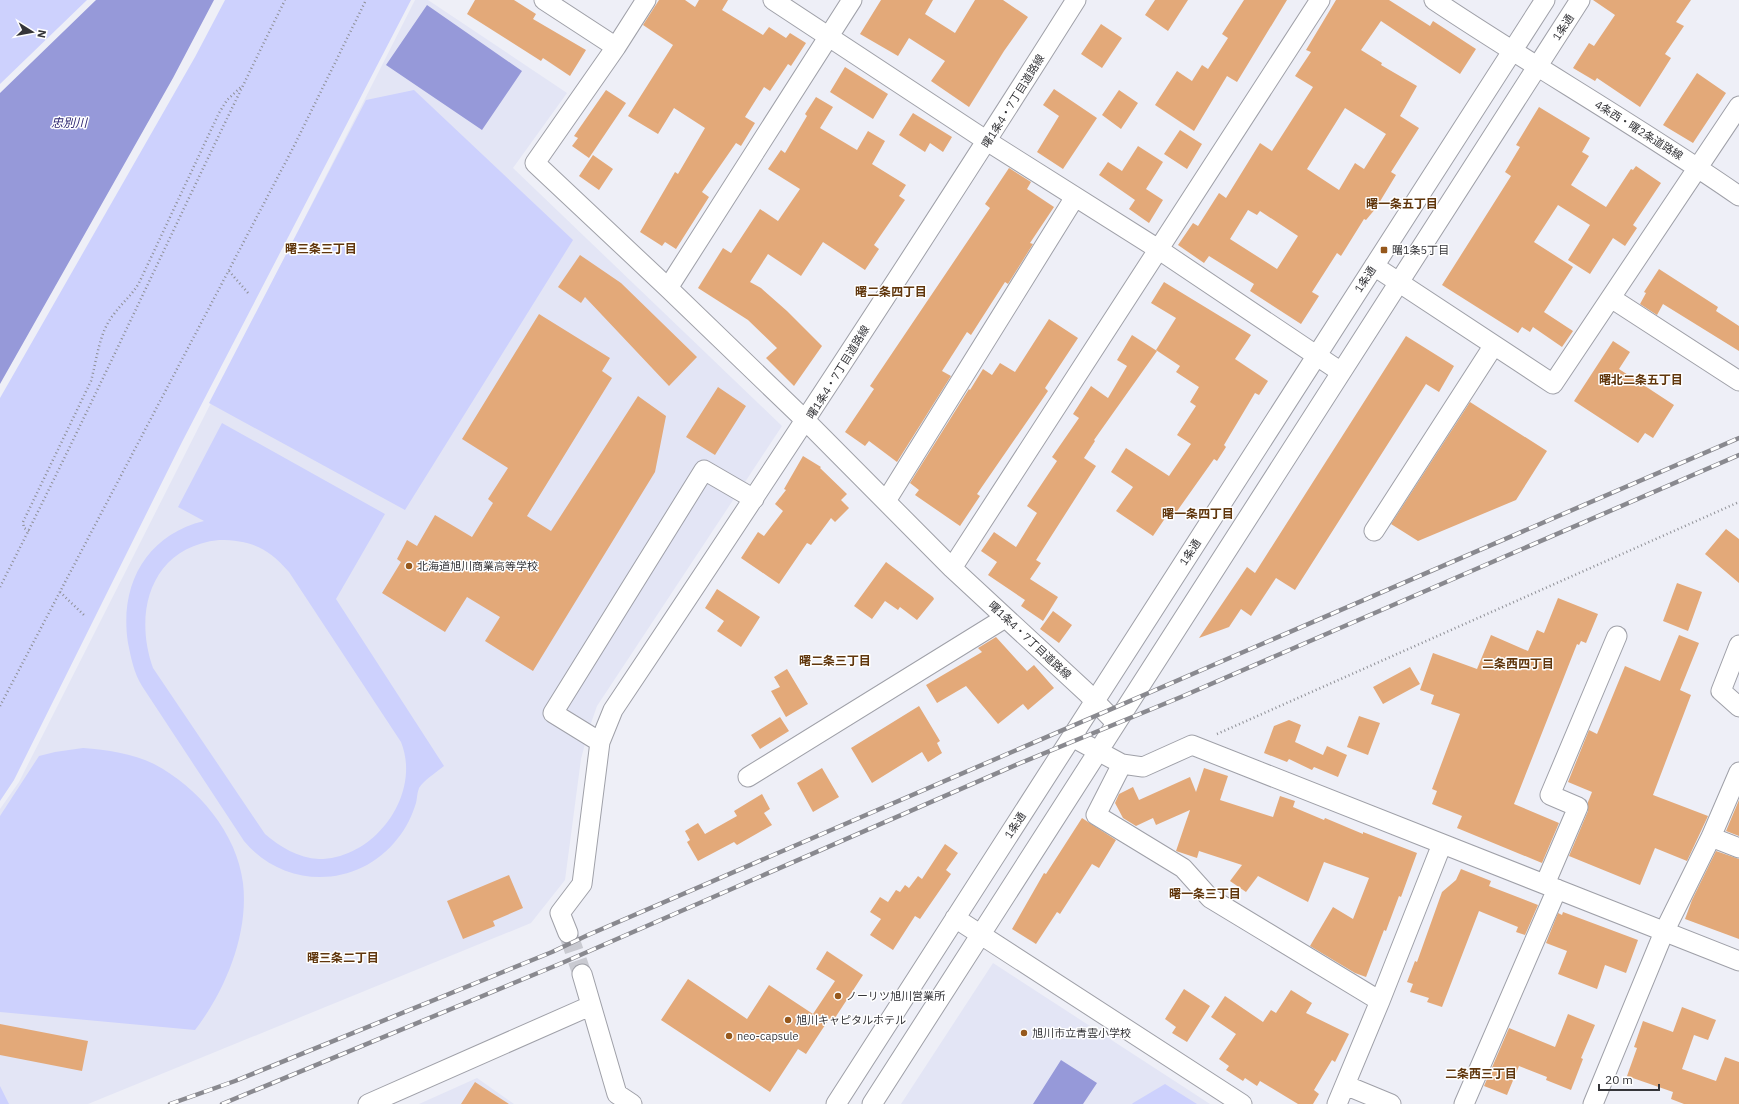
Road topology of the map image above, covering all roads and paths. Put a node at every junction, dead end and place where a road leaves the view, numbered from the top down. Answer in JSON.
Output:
{"nodes":[{"id":1,"x":285,"y":0,"type":"edge"},
{"id":2,"x":366,"y":0,"type":"edge"},
{"id":3,"x":544,"y":0,"type":"edge"},
{"id":4,"x":646,"y":0,"type":"edge"},
{"id":5,"x":773,"y":0,"type":"edge"},
{"id":6,"x":852,"y":0,"type":"edge"},
{"id":7,"x":1076,"y":0,"type":"edge"},
{"id":8,"x":1320,"y":0,"type":"edge"},
{"id":9,"x":1434,"y":0,"type":"edge"},
{"id":10,"x":1545,"y":0,"type":"edge"},
{"id":11,"x":1580,"y":0,"type":"edge"},
{"id":12,"x":829,"y":36,"type":"junction"},
{"id":13,"x":616,"y":47,"type":"junction"},
{"id":14,"x":1512,"y":52,"type":"junction"},
{"id":15,"x":1537,"y":67,"type":"junction"},
{"id":16,"x":242,"y":86,"type":"junction"},
{"id":17,"x":1739,"y":106,"type":"edge"},
{"id":18,"x":987,"y":141,"type":"junction"},
{"id":19,"x":1699,"y":168,"type":"junction"},
{"id":20,"x":1739,"y":196,"type":"edge"},
{"id":21,"x":1075,"y":197,"type":"junction"},
{"id":22,"x":1158,"y":249,"type":"junction"},
{"id":23,"x":1374,"y":266,"type":"junction"},
{"id":24,"x":229,"y":271,"type":"junction"},
{"id":25,"x":1398,"y":283,"type":"junction"},
{"id":26,"x":668,"y":288,"type":"junction"},
{"id":27,"x":248,"y":293,"type":"dead end"},
{"id":28,"x":1611,"y":298,"type":"junction"},
{"id":29,"x":1494,"y":345,"type":"junction"},
{"id":30,"x":1316,"y":356,"type":"junction"},
{"id":31,"x":1341,"y":372,"type":"junction"},
{"id":32,"x":1739,"y":381,"type":"edge"},
{"id":33,"x":805,"y":420,"type":"junction"},
{"id":34,"x":754,"y":499,"type":"junction"},
{"id":35,"x":886,"y":501,"type":"junction"},
{"id":36,"x":1739,"y":502,"type":"edge"},
{"id":37,"x":29,"y":530,"type":"junction"},
{"id":38,"x":1374,"y":532,"type":"dead end"},
{"id":39,"x":952,"y":568,"type":"junction"},
{"id":40,"x":0,"y":587,"type":"edge"},
{"id":41,"x":60,"y":592,"type":"junction"},
{"id":42,"x":85,"y":616,"type":"dead end"},
{"id":43,"x":1005,"y":618,"type":"junction"},
{"id":44,"x":1617,"y":636,"type":"dead end"},
{"id":45,"x":1739,"y":644,"type":"edge"},
{"id":46,"x":1094,"y":702,"type":"junction"},
{"id":47,"x":0,"y":706,"type":"edge"},
{"id":48,"x":1739,"y":707,"type":"edge"},
{"id":49,"x":1116,"y":723,"type":"junction"},
{"id":50,"x":1072,"y":737,"type":"junction"},
{"id":51,"x":600,"y":742,"type":"junction"},
{"id":52,"x":1192,"y":745,"type":"junction"},
{"id":53,"x":1098,"y":752,"type":"junction"},
{"id":54,"x":1122,"y":764,"type":"junction"},
{"id":55,"x":1739,"y":772,"type":"edge"},
{"id":56,"x":748,"y":777,"type":"dead end"},
{"id":57,"x":1711,"y":837,"type":"junction"},
{"id":58,"x":1442,"y":844,"type":"junction"},
{"id":59,"x":1739,"y":848,"type":"edge"},
{"id":60,"x":1551,"y":887,"type":"junction"},
{"id":61,"x":956,"y":918,"type":"junction"},
{"id":62,"x":1664,"y":932,"type":"junction"},
{"id":63,"x":568,"y":933,"type":"tunnel mouth"},
{"id":64,"x":981,"y":933,"type":"junction"},
{"id":65,"x":1739,"y":961,"type":"edge"},
{"id":66,"x":582,"y":974,"type":"tunnel mouth"},
{"id":67,"x":1380,"y":1001,"type":"junction"},
{"id":68,"x":590,"y":1006,"type":"junction"},
{"id":69,"x":1345,"y":1085,"type":"junction"},
{"id":70,"x":368,"y":1104,"type":"edge"},
{"id":71,"x":632,"y":1104,"type":"edge"},
{"id":72,"x":836,"y":1104,"type":"edge"},
{"id":73,"x":872,"y":1104,"type":"edge"},
{"id":74,"x":1242,"y":1104,"type":"edge"},
{"id":75,"x":1337,"y":1104,"type":"edge"},
{"id":76,"x":1391,"y":1104,"type":"edge"},
{"id":77,"x":1464,"y":1104,"type":"edge"},
{"id":78,"x":1593,"y":1104,"type":"edge"}],
"edges":[{"from":1,"to":16,"type":"path"},
{"from":2,"to":24,"type":"path"},
{"from":3,"to":13,"type":"street"},
{"from":4,"to":13,"type":"street"},
{"from":5,"to":12,"type":"street"},
{"from":6,"to":12,"type":"street"},
{"from":7,"to":18,"type":"street","name":"曙1条4・7丁目道路線"},
{"from":8,"to":22,"type":"street"},
{"from":9,"to":14,"type":"street","name":"4条西・曙2条道路線"},
{"from":10,"to":14,"type":"street","name":"1条通"},
{"from":11,"to":15,"type":"street","name":"1条通"},
{"from":12,"to":18,"type":"street"},
{"from":12,"to":26,"type":"street"},
{"from":13,"to":26,"type":"street"},
{"from":14,"to":15,"type":"street","name":"4条西・曙2条道路線"},
{"from":14,"to":23,"type":"street","name":"1条通"},
{"from":15,"to":19,"type":"street","name":"4条西・曙2条道路線"},
{"from":15,"to":25,"type":"street","name":"1条通"},
{"from":16,"to":37,"type":"path"},
{"from":16,"to":37,"type":"path"},
{"from":17,"to":19,"type":"street"},
{"from":18,"to":21,"type":"street"},
{"from":18,"to":33,"type":"street","name":"曙1条4・7丁目道路線"},
{"from":19,"to":20,"type":"street","name":"4条西・曙2条道路線"},
{"from":19,"to":28,"type":"street"},
{"from":21,"to":22,"type":"street"},
{"from":21,"to":35,"type":"street"},
{"from":22,"to":30,"type":"street"},
{"from":22,"to":39,"type":"street"},
{"from":23,"to":25,"type":"street"},
{"from":23,"to":30,"type":"street","name":"1条通"},
{"from":24,"to":27,"type":"path"},
{"from":24,"to":41,"type":"path"},
{"from":25,"to":29,"type":"street"},
{"from":25,"to":31,"type":"street","name":"1条通"},
{"from":26,"to":33,"type":"street"},
{"from":28,"to":29,"type":"street"},
{"from":28,"to":32,"type":"street"},
{"from":29,"to":38,"type":"street"},
{"from":30,"to":31,"type":"street"},
{"from":30,"to":46,"type":"street","name":"1条通"},
{"from":31,"to":49,"type":"street","name":"1条通"},
{"from":33,"to":34,"type":"street"},
{"from":33,"to":35,"type":"street","name":"曙1条4・7丁目道路線"},
{"from":34,"to":51,"type":"street"},
{"from":34,"to":51,"type":"street"},
{"from":35,"to":39,"type":"street","name":"曙1条4・7丁目道路線"},
{"from":36,"to":52,"type":"path"},
{"from":37,"to":40,"type":"path"},
{"from":39,"to":43,"type":"street","name":"曙1条4・7丁目道路線"},
{"from":41,"to":42,"type":"path"},
{"from":41,"to":47,"type":"path"},
{"from":43,"to":46,"type":"street","name":"曙1条4・7丁目道路線"},
{"from":43,"to":56,"type":"street"},
{"from":44,"to":60,"type":"street"},
{"from":45,"to":48,"type":"street"},
{"from":46,"to":49,"type":"street","name":"曙1条4・7丁目道路線"},
{"from":46,"to":50,"type":"street","name":"1条通"},
{"from":49,"to":53,"type":"street","name":"1条通"},
{"from":50,"to":53,"type":"street"},
{"from":50,"to":61,"type":"street","name":"1条通"},
{"from":51,"to":63,"type":"street"},
{"from":52,"to":54,"type":"street"},
{"from":52,"to":58,"type":"street"},
{"from":53,"to":54,"type":"street"},
{"from":53,"to":64,"type":"street","name":"1条通"},
{"from":54,"to":67,"type":"street"},
{"from":55,"to":57,"type":"street"},
{"from":57,"to":59,"type":"street"},
{"from":57,"to":62,"type":"street"},
{"from":58,"to":60,"type":"street"},
{"from":58,"to":67,"type":"street"},
{"from":60,"to":62,"type":"street"},
{"from":60,"to":77,"type":"street"},
{"from":61,"to":64,"type":"street"},
{"from":61,"to":72,"type":"street","name":"1条通"},
{"from":62,"to":65,"type":"street"},
{"from":62,"to":78,"type":"street"},
{"from":64,"to":73,"type":"street","name":"1条通"},
{"from":64,"to":74,"type":"street"},
{"from":66,"to":68,"type":"street"},
{"from":67,"to":69,"type":"street"},
{"from":68,"to":70,"type":"street"},
{"from":68,"to":71,"type":"street"},
{"from":69,"to":75,"type":"street"},
{"from":69,"to":76,"type":"street"}]}
